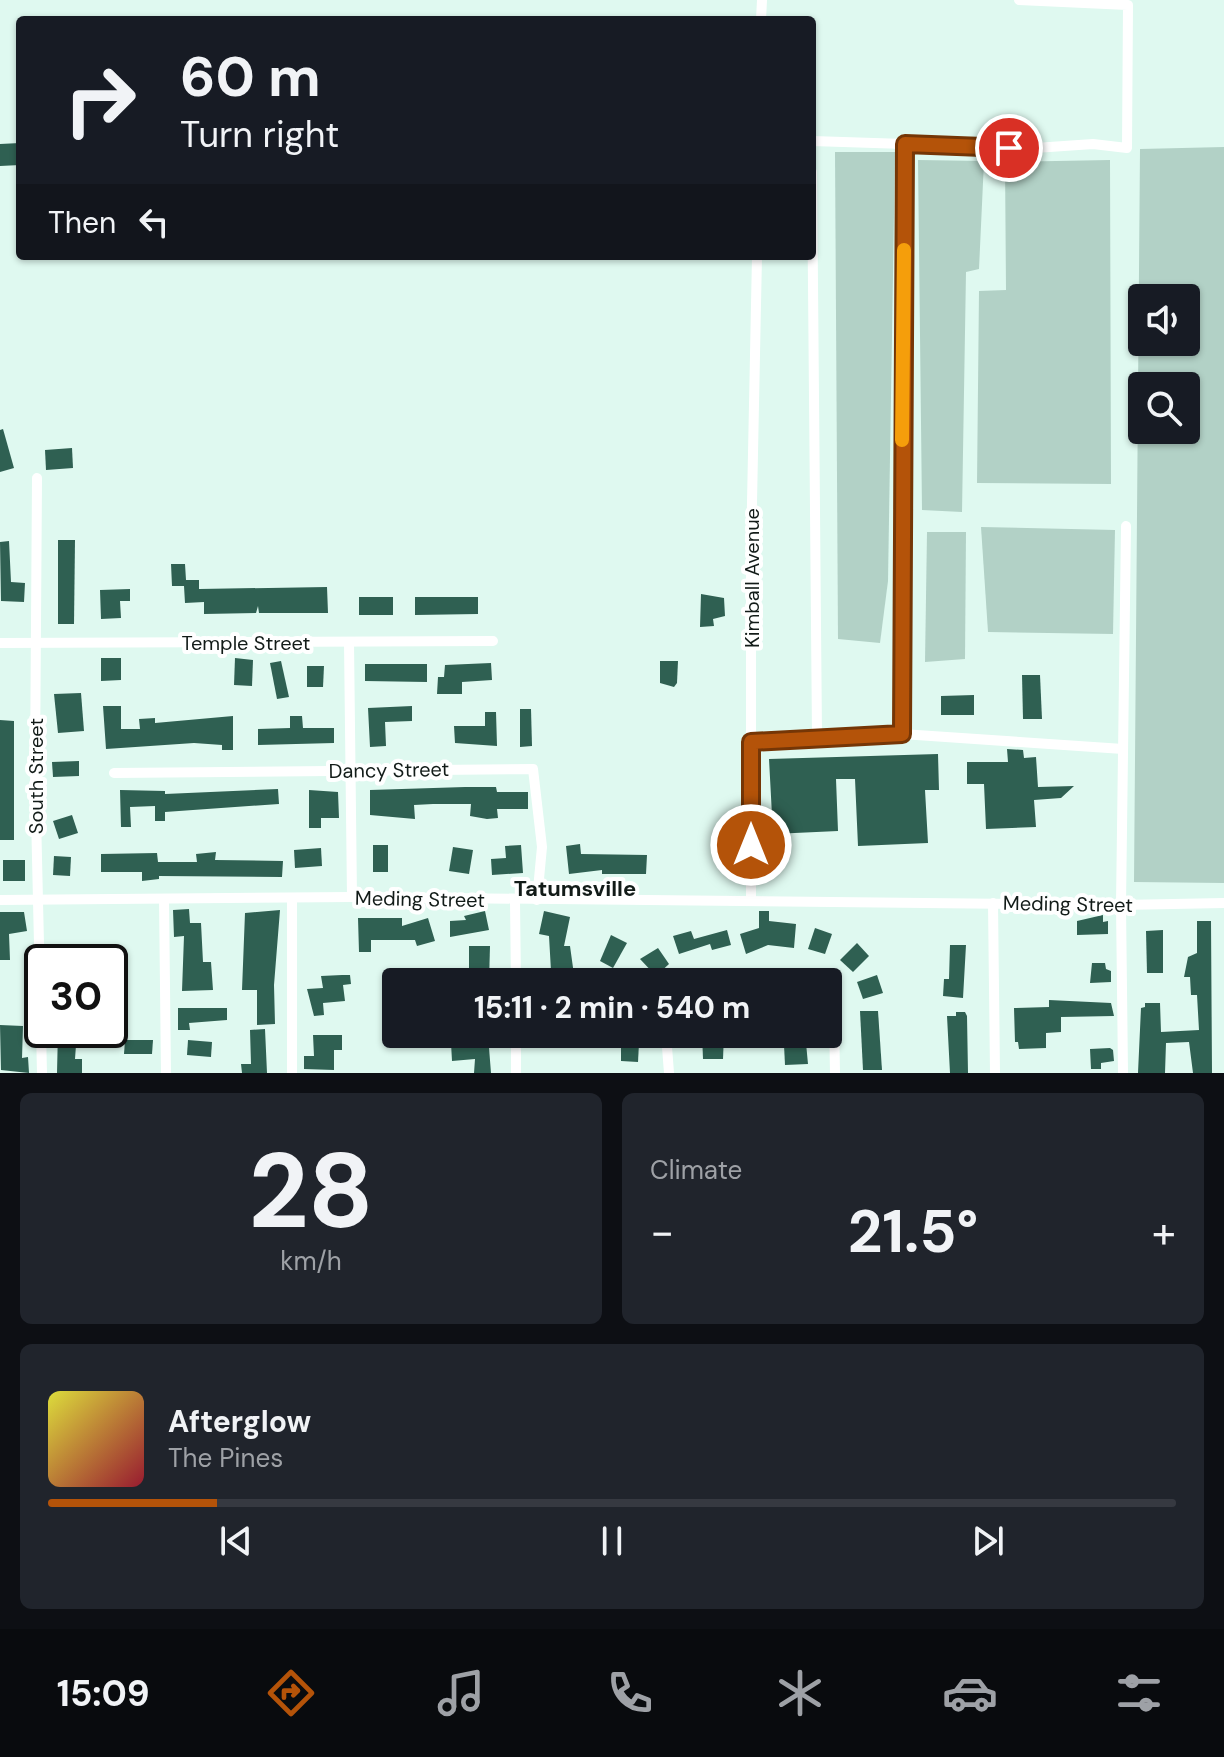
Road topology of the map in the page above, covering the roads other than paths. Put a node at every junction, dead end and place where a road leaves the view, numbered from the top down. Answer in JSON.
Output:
{"nodes":[{"id":1,"x":1019,"y":0,"type":"edge"},
{"id":2,"x":816,"y":141,"type":"edge"},
{"id":3,"x":905,"y":144,"type":"junction"},
{"id":4,"x":757,"y":260,"type":"edge"},
{"id":5,"x":813,"y":260,"type":"edge"},
{"id":6,"x":37,"y":478,"type":"dead end"},
{"id":7,"x":1126,"y":526,"type":"dead end"},
{"id":8,"x":493,"y":641,"type":"dead end"},
{"id":9,"x":349,"y":642,"type":"junction"},
{"id":10,"x":0,"y":643,"type":"edge"},
{"id":11,"x":36,"y":644,"type":"junction"},
{"id":12,"x":902,"y":734,"type":"junction"},
{"id":13,"x":817,"y":736,"type":"junction"},
{"id":14,"x":751,"y":742,"type":"junction"},
{"id":15,"x":1123,"y":749,"type":"junction"},
{"id":16,"x":351,"y":770,"type":"junction"},
{"id":17,"x":114,"y":773,"type":"dead end"},
{"id":18,"x":352,"y":897,"type":"junction"},
{"id":19,"x":37,"y":899,"type":"junction"},
{"id":20,"x":292,"y":899,"type":"junction"},
{"id":21,"x":0,"y":900,"type":"edge"},
{"id":22,"x":164,"y":900,"type":"junction"},
{"id":23,"x":537,"y":900,"type":"junction"},
{"id":24,"x":751,"y":900,"type":"junction"},
{"id":25,"x":515,"y":901,"type":"junction"},
{"id":26,"x":993,"y":903,"type":"junction"},
{"id":27,"x":1224,"y":903,"type":"edge"},
{"id":28,"x":1121,"y":905,"type":"junction"},
{"id":29,"x":516,"y":968,"type":"edge"},
{"id":30,"x":516,"y":1048,"type":"edge"},
{"id":31,"x":667,"y":1048,"type":"edge"},
{"id":32,"x":835,"y":1048,"type":"edge"},
{"id":33,"x":42,"y":1073,"type":"edge"},
{"id":34,"x":166,"y":1073,"type":"edge"},
{"id":35,"x":292,"y":1073,"type":"edge"},
{"id":36,"x":516,"y":1073,"type":"edge"},
{"id":37,"x":669,"y":1073,"type":"edge"},
{"id":38,"x":835,"y":1073,"type":"edge"},
{"id":39,"x":995,"y":1073,"type":"edge"},
{"id":40,"x":1123,"y":1073,"type":"edge"}],
"edges":[{"from":1,"to":3,"type":"street"},
{"from":2,"to":3,"type":"street"},
{"from":3,"to":12,"type":"street"},
{"from":4,"to":14,"type":"street","name":"Kimball Avenue"},
{"from":5,"to":13,"type":"street"},
{"from":6,"to":11,"type":"street","name":"South Street"},
{"from":7,"to":15,"type":"street"},
{"from":8,"to":9,"type":"street","name":"Temple Street"},
{"from":9,"to":11,"type":"street","name":"Temple Street"},
{"from":9,"to":16,"type":"street"},
{"from":10,"to":11,"type":"street","name":"Temple Street"},
{"from":11,"to":19,"type":"street","name":"South Street"},
{"from":12,"to":13,"type":"street"},
{"from":12,"to":15,"type":"street"},
{"from":13,"to":14,"type":"street"},
{"from":14,"to":24,"type":"street","name":"Kimball Avenue"},
{"from":15,"to":28,"type":"street"},
{"from":16,"to":17,"type":"street","name":"Dancy Street"},
{"from":16,"to":18,"type":"street"},
{"from":16,"to":23,"type":"street","name":"Dancy Street"},
{"from":18,"to":20,"type":"street","name":"Meding Street"},
{"from":18,"to":25,"type":"street","name":"Meding Street"},
{"from":19,"to":21,"type":"street","name":"Meding Street"},
{"from":19,"to":22,"type":"street","name":"Meding Street"},
{"from":19,"to":33,"type":"street","name":"South Street"},
{"from":20,"to":22,"type":"street","name":"Meding Street"},
{"from":20,"to":35,"type":"street"},
{"from":22,"to":34,"type":"street"},
{"from":23,"to":24,"type":"street","name":"Meding Street"},
{"from":23,"to":25,"type":"street","name":"Meding Street"},
{"from":24,"to":26,"type":"street","name":"Meding Street"},
{"from":25,"to":29,"type":"street"},
{"from":26,"to":28,"type":"street","name":"Meding Street"},
{"from":26,"to":39,"type":"street"},
{"from":27,"to":28,"type":"street","name":"Meding Street"},
{"from":28,"to":40,"type":"street"},
{"from":30,"to":36,"type":"street"},
{"from":31,"to":37,"type":"street"},
{"from":32,"to":38,"type":"street"}]}
